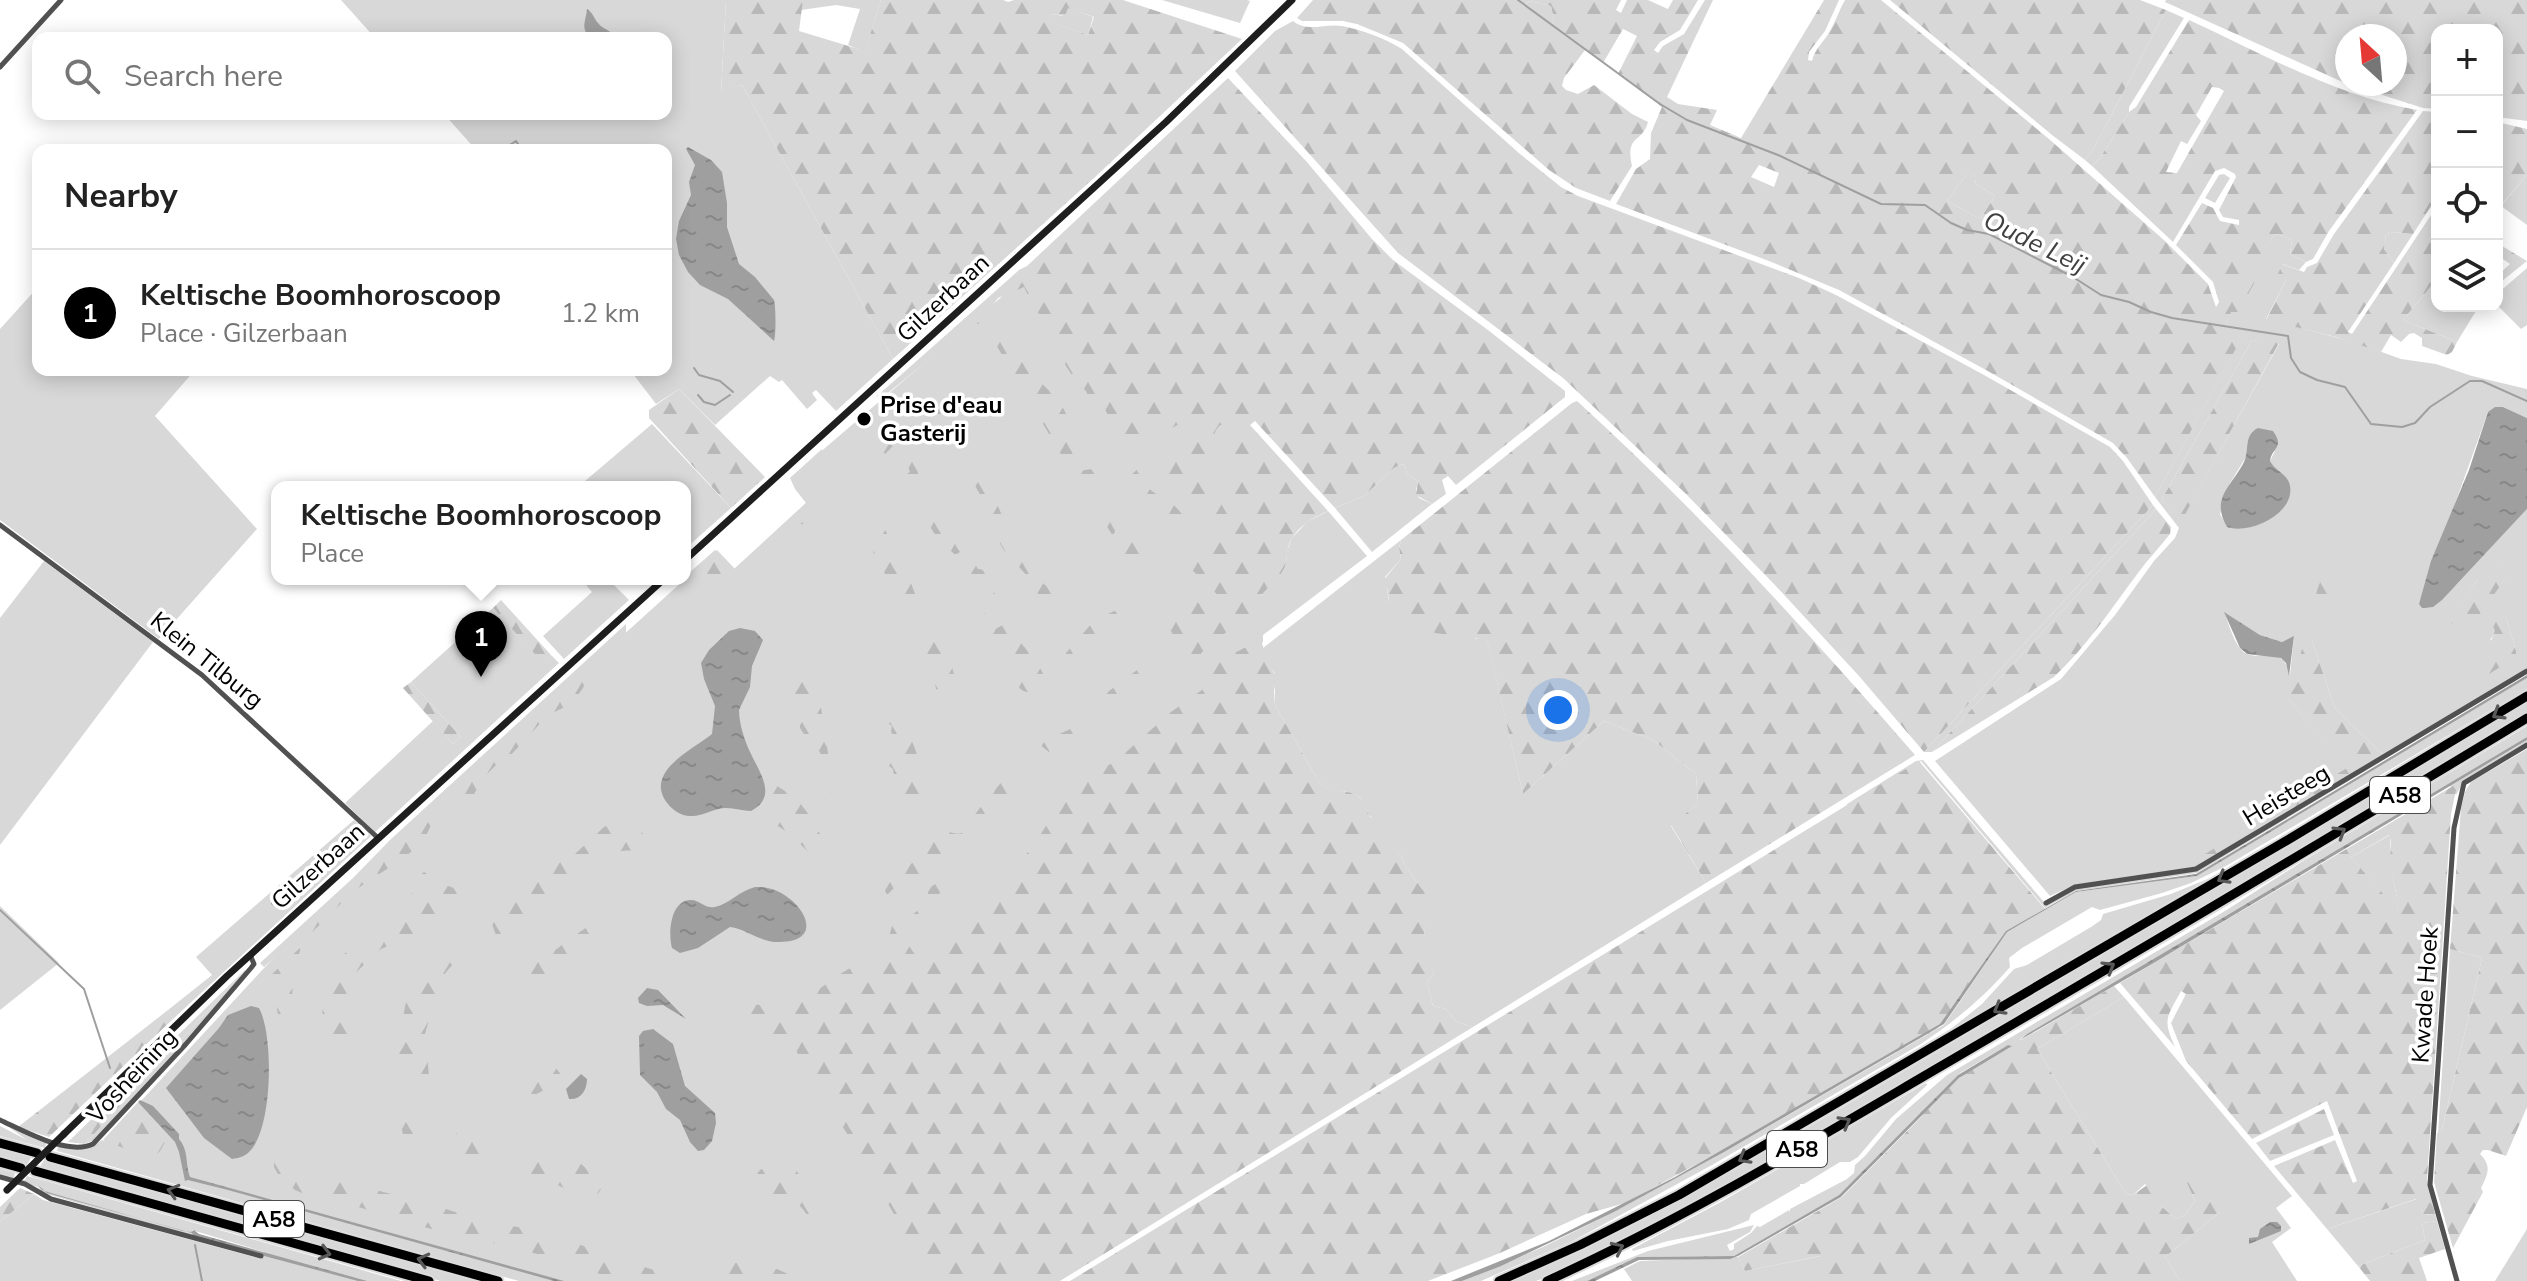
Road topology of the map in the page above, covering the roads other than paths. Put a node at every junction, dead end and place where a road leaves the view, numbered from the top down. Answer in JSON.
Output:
{"nodes":[{"id":1,"x":61,"y":0,"type":"edge"},
{"id":2,"x":1292,"y":0,"type":"edge"},
{"id":3,"x":0,"y":67,"type":"edge"},
{"id":4,"x":0,"y":525,"type":"edge"},
{"id":5,"x":691,"y":555,"type":"edge"},
{"id":6,"x":657,"y":585,"type":"edge"},
{"id":7,"x":2527,"y":671,"type":"edge"},
{"id":8,"x":2527,"y":696,"type":"edge"},
{"id":9,"x":2527,"y":718,"type":"edge"},
{"id":10,"x":2527,"y":745,"type":"edge"},
{"id":11,"x":378,"y":838,"type":"junction"},
{"id":12,"x":2046,"y":903,"type":"dead end"},
{"id":13,"x":250,"y":955,"type":"junction"},
{"id":14,"x":0,"y":1120,"type":"edge"},
{"id":15,"x":0,"y":1143,"type":"edge"},
{"id":16,"x":37,"y":1153,"type":"dead end"},
{"id":17,"x":50,"y":1157,"type":"dead end"},
{"id":18,"x":0,"y":1162,"type":"edge"},
{"id":19,"x":21,"y":1168,"type":"dead end"},
{"id":20,"x":35,"y":1171,"type":"dead end"},
{"id":21,"x":0,"y":1177,"type":"edge"},
{"id":22,"x":0,"y":1197,"type":"edge"},
{"id":23,"x":261,"y":1256,"type":"dead end"},
{"id":24,"x":429,"y":1281,"type":"edge"},
{"id":25,"x":498,"y":1281,"type":"edge"},
{"id":26,"x":1499,"y":1281,"type":"edge"},
{"id":27,"x":1547,"y":1281,"type":"edge"},
{"id":28,"x":2457,"y":1281,"type":"edge"}],
"edges":[{"from":1,"to":3,"type":"street"},
{"from":2,"to":5,"type":"street","name":"Gilzerbaan"},
{"from":4,"to":11,"type":"street","name":"Klein Tilburg"},
{"from":6,"to":11,"type":"street","name":"Gilzerbaan"},
{"from":7,"to":12,"type":"street","name":"Heisteeg"},
{"from":8,"to":26,"type":"highway","number":"A58","one_way":true},
{"from":27,"to":9,"type":"highway","number":"A58","one_way":true},
{"from":10,"to":28,"type":"street","name":"Kwade Hoek"},
{"from":11,"to":13,"type":"street","name":"Gilzerbaan"},
{"from":13,"to":14,"type":"street","name":"Vosheining"},
{"from":13,"to":22,"type":"street","name":"Gilzerbaan","bridge":true},
{"from":15,"to":16,"type":"highway"},
{"from":25,"to":17,"type":"highway","number":"A58","one_way":true},
{"from":18,"to":19,"type":"highway"},
{"from":20,"to":24,"type":"highway","number":"A58","one_way":true},
{"from":21,"to":23,"type":"street"}]}
